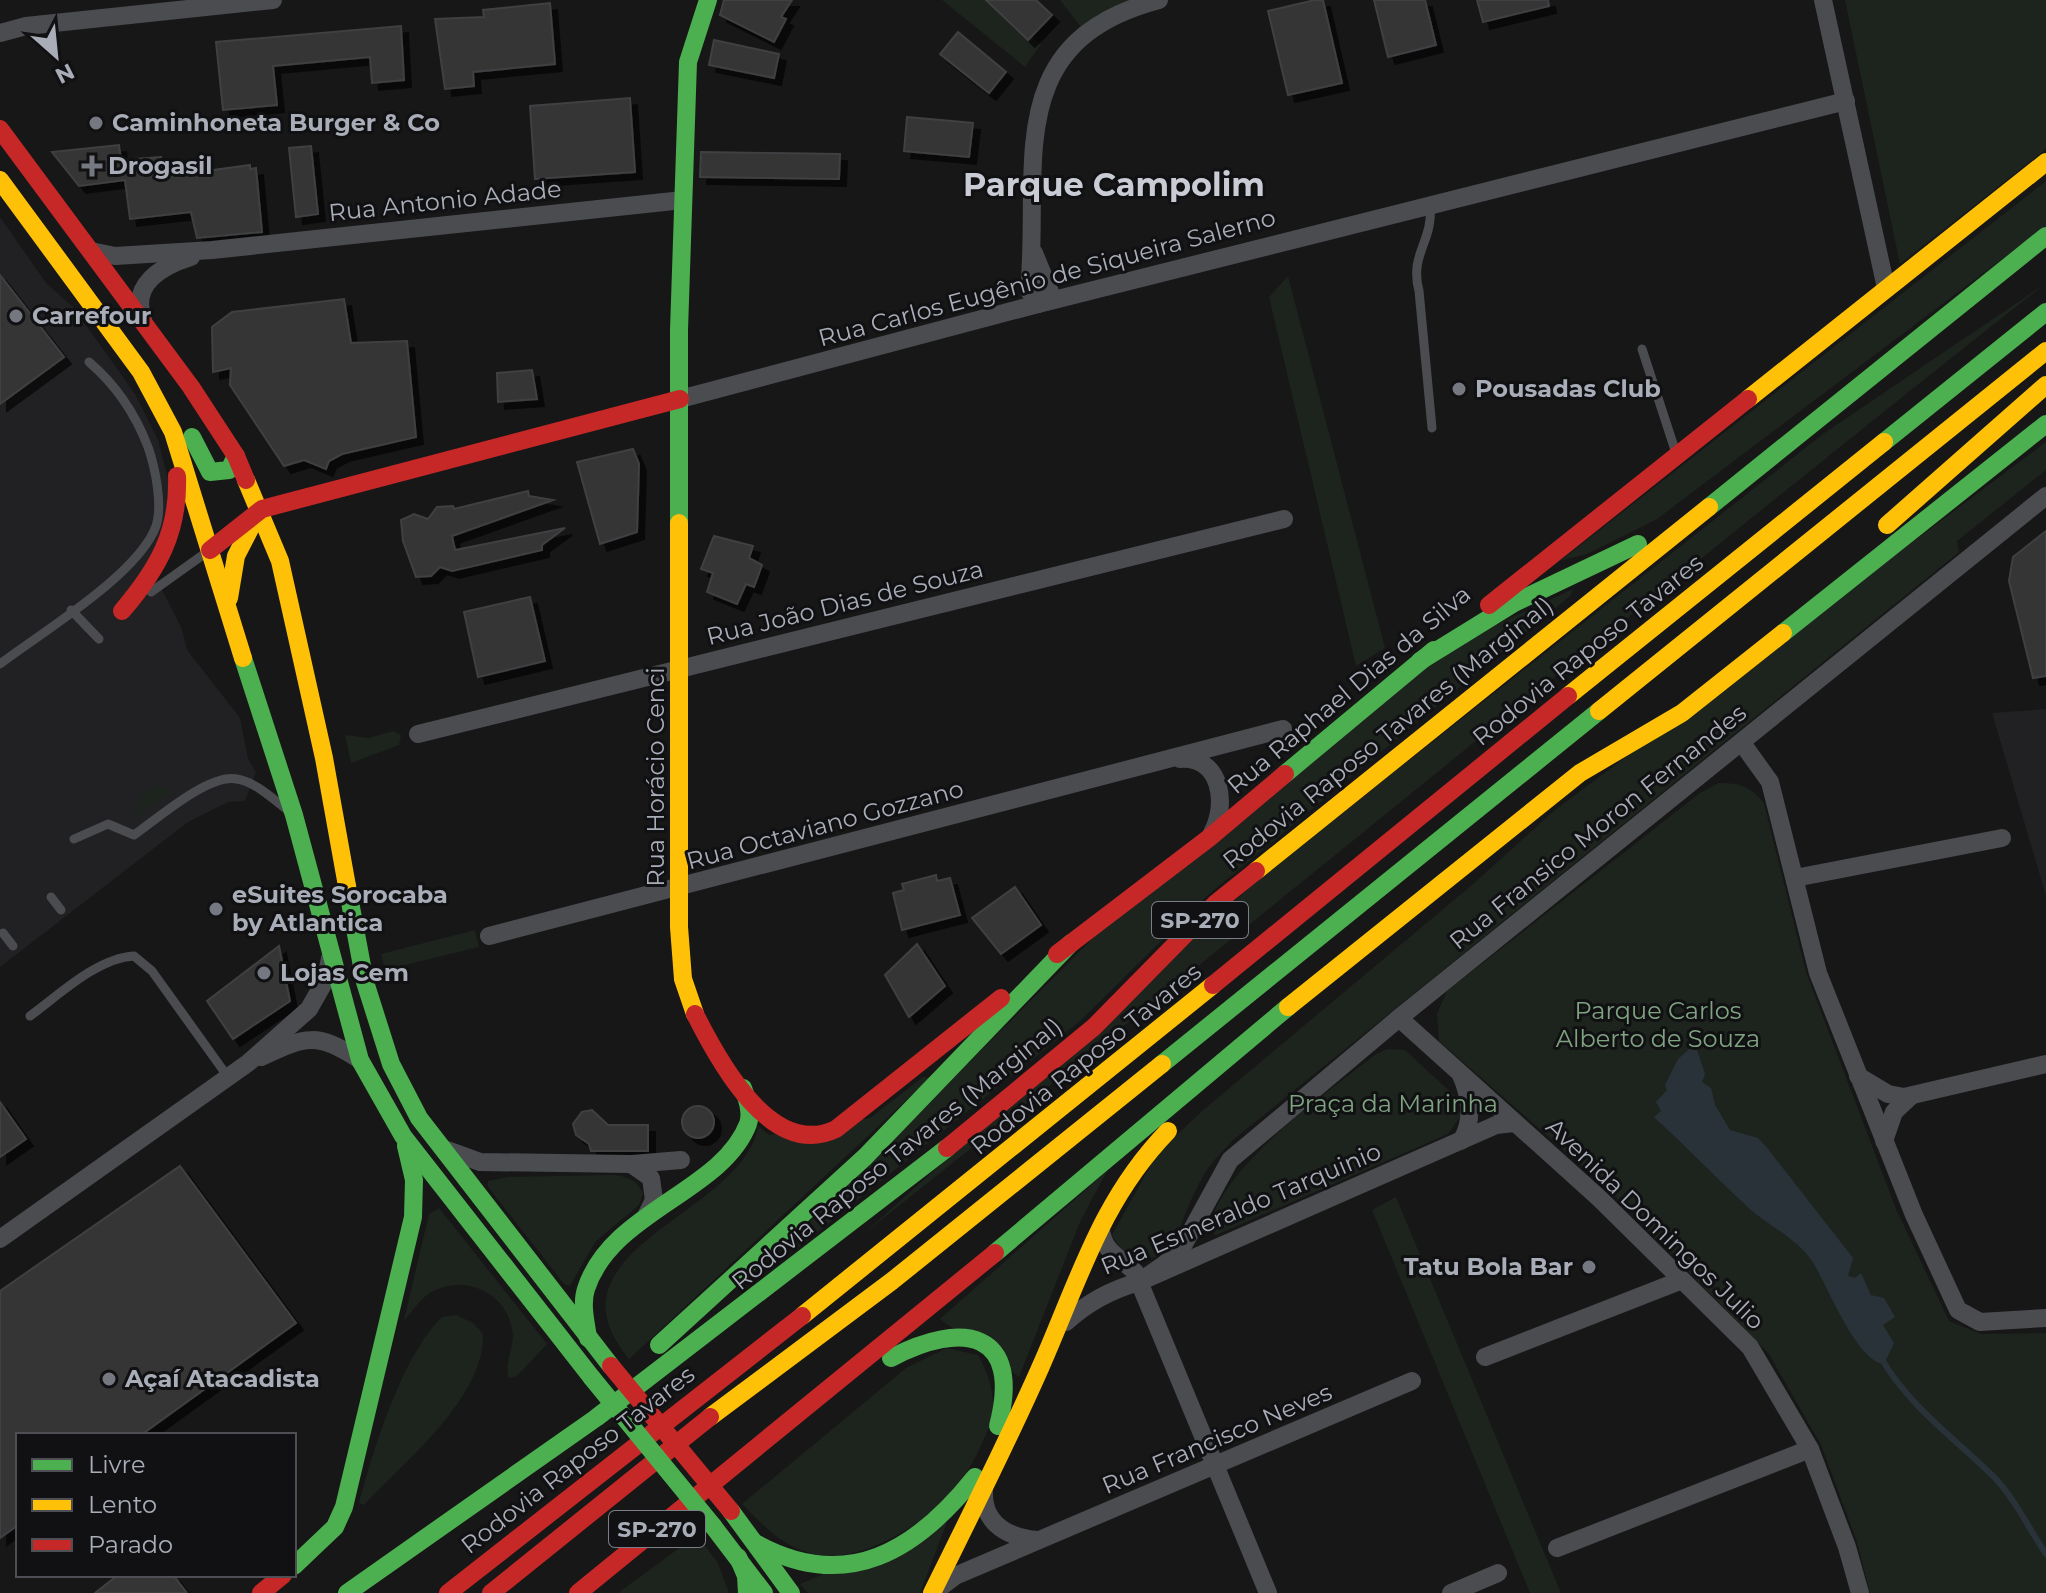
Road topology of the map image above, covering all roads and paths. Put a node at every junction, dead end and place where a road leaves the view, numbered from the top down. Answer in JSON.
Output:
{"nodes":[{"id":1,"x":273,"y":0,"type":"edge"},
{"id":2,"x":708,"y":0,"type":"edge"},
{"id":3,"x":1159,"y":0,"type":"edge"},
{"id":4,"x":1823,"y":0,"type":"edge"},
{"id":5,"x":0,"y":33,"type":"edge"},
{"id":6,"x":1846,"y":101,"type":"junction"},
{"id":7,"x":0,"y":129,"type":"edge"},
{"id":8,"x":2046,"y":162,"type":"edge"},
{"id":9,"x":0,"y":180,"type":"edge"},
{"id":10,"x":683,"y":200,"type":"junction"},
{"id":11,"x":1430,"y":204,"type":"junction"},
{"id":12,"x":2046,"y":236,"type":"edge"},
{"id":13,"x":212,"y":250,"type":"junction"},
{"id":14,"x":91,"y":251,"type":"junction"},
{"id":15,"x":1886,"y":288,"type":"junction"},
{"id":16,"x":1042,"y":303,"type":"junction"},
{"id":17,"x":2046,"y":312,"type":"edge"},
{"id":18,"x":145,"y":325,"type":"junction"},
{"id":19,"x":1642,"y":349,"type":"dead end"},
{"id":20,"x":2046,"y":351,"type":"edge"},
{"id":21,"x":89,"y":362,"type":"dead end"},
{"id":22,"x":141,"y":372,"type":"junction"},
{"id":23,"x":2046,"y":385,"type":"edge"},
{"id":24,"x":680,"y":399,"type":"junction"},
{"id":25,"x":636,"y":410,"type":"junction"},
{"id":26,"x":2046,"y":424,"type":"edge"},
{"id":27,"x":1432,"y":428,"type":"dead end"},
{"id":28,"x":173,"y":432,"type":"junction"},
{"id":29,"x":682,"y":451,"type":"junction"},
{"id":30,"x":1676,"y":453,"type":"junction"},
{"id":31,"x":236,"y":456,"type":"junction"},
{"id":32,"x":1731,"y":487,"type":"junction"},
{"id":33,"x":2046,"y":496,"type":"edge"},
{"id":34,"x":262,"y":509,"type":"junction"},
{"id":35,"x":1284,"y":519,"type":"dead end"},
{"id":36,"x":210,"y":550,"type":"junction"},
{"id":37,"x":71,"y":610,"type":"junction"},
{"id":38,"x":122,"y":611,"type":"joint"},
{"id":39,"x":229,"y":615,"type":"junction"},
{"id":40,"x":1784,"y":632,"type":"junction"},
{"id":41,"x":99,"y":639,"type":"dead end"},
{"id":42,"x":1420,"y":661,"type":"junction"},
{"id":43,"x":0,"y":664,"type":"edge"},
{"id":44,"x":680,"y":668,"type":"junction"},
{"id":45,"x":1283,"y":729,"type":"dead end"},
{"id":46,"x":418,"y":734,"type":"dead end"},
{"id":47,"x":1742,"y":743,"type":"junction"},
{"id":48,"x":1173,"y":759,"type":"junction"},
{"id":49,"x":294,"y":815,"type":"junction"},
{"id":50,"x":1209,"y":838,"type":"junction"},
{"id":51,"x":2002,"y":838,"type":"dead end"},
{"id":52,"x":74,"y":839,"type":"dead end"},
{"id":53,"x":1795,"y":878,"type":"junction"},
{"id":54,"x":678,"y":888,"type":"junction"},
{"id":55,"x":51,"y":897,"type":"dead end"},
{"id":56,"x":61,"y":910,"type":"dead end"},
{"id":57,"x":1390,"y":928,"type":"junction"},
{"id":58,"x":3,"y":933,"type":"dead end"},
{"id":59,"x":489,"y":936,"type":"dead end"},
{"id":60,"x":1071,"y":943,"type":"junction"},
{"id":61,"x":13,"y":946,"type":"dead end"},
{"id":62,"x":331,"y":958,"type":"junction"},
{"id":63,"x":30,"y":1016,"type":"dead end"},
{"id":64,"x":1399,"y":1018,"type":"junction"},
{"id":65,"x":360,"y":1060,"type":"junction"},
{"id":66,"x":248,"y":1063,"type":"junction"},
{"id":67,"x":2046,"y":1064,"type":"edge"},
{"id":68,"x":1461,"y":1074,"type":"junction"},
{"id":69,"x":1858,"y":1076,"type":"junction"},
{"id":70,"x":228,"y":1077,"type":"junction"},
{"id":71,"x":743,"y":1087,"type":"junction"},
{"id":72,"x":1911,"y":1096,"type":"junction"},
{"id":73,"x":1514,"y":1123,"type":"junction"},
{"id":74,"x":403,"y":1136,"type":"junction"},
{"id":75,"x":1461,"y":1141,"type":"junction"},
{"id":76,"x":1884,"y":1141,"type":"junction"},
{"id":77,"x":443,"y":1147,"type":"junction"},
{"id":78,"x":681,"y":1160,"type":"dead end"},
{"id":79,"x":654,"y":1171,"type":"junction"},
{"id":80,"x":647,"y":1214,"type":"junction"},
{"id":81,"x":1200,"y":1214,"type":"junction"},
{"id":82,"x":1100,"y":1217,"type":"junction"},
{"id":83,"x":0,"y":1239,"type":"edge"},
{"id":84,"x":1214,"y":1247,"type":"junction"},
{"id":85,"x":1682,"y":1280,"type":"junction"},
{"id":86,"x":1139,"y":1282,"type":"junction"},
{"id":87,"x":2046,"y":1318,"type":"edge"},
{"id":88,"x":588,"y":1338,"type":"junction"},
{"id":89,"x":1053,"y":1339,"type":"junction"},
{"id":90,"x":1485,"y":1357,"type":"dead end"},
{"id":91,"x":1412,"y":1381,"type":"dead end"},
{"id":92,"x":777,"y":1432,"type":"junction"},
{"id":93,"x":1810,"y":1449,"type":"junction"},
{"id":94,"x":736,"y":1464,"type":"junction"},
{"id":95,"x":1216,"y":1467,"type":"junction"},
{"id":96,"x":518,"y":1473,"type":"junction"},
{"id":97,"x":985,"y":1486,"type":"junction"},
{"id":98,"x":1041,"y":1540,"type":"junction"},
{"id":99,"x":757,"y":1544,"type":"junction"},
{"id":100,"x":1557,"y":1548,"type":"dead end"},
{"id":101,"x":738,"y":1557,"type":"junction"},
{"id":102,"x":296,"y":1564,"type":"edge"},
{"id":103,"x":1498,"y":1573,"type":"dead end"},
{"id":104,"x":281,"y":1577,"type":"edge"},
{"id":105,"x":261,"y":1593,"type":"edge"},
{"id":106,"x":347,"y":1593,"type":"edge"},
{"id":107,"x":446,"y":1593,"type":"edge"},
{"id":108,"x":491,"y":1593,"type":"edge"},
{"id":109,"x":578,"y":1593,"type":"edge"},
{"id":110,"x":603,"y":1593,"type":"edge"},
{"id":111,"x":747,"y":1593,"type":"edge"},
{"id":112,"x":764,"y":1593,"type":"edge"},
{"id":113,"x":791,"y":1593,"type":"edge"},
{"id":114,"x":932,"y":1593,"type":"edge"},
{"id":115,"x":1268,"y":1593,"type":"edge"},
{"id":116,"x":1451,"y":1593,"type":"edge"},
{"id":117,"x":1860,"y":1593,"type":"edge"}],
"edges":[{"from":1,"to":5,"type":"street"},
{"from":2,"to":10,"type":"main road","name":"Rua Horácio Cenci"},
{"from":3,"to":16,"type":"street"},
{"from":4,"to":6,"type":"street"},
{"from":6,"to":11,"type":"street","name":"Rua Carlos Eugênio de Siqueira Salerno"},
{"from":6,"to":15,"type":"street"},
{"from":7,"to":14,"type":"main road"},
{"from":8,"to":15,"type":"main road","name":"Rua Raphael Dias da Silva"},
{"from":9,"to":22,"type":"main road"},
{"from":10,"to":13,"type":"street","name":"Rua Antonio Adade"},
{"from":10,"to":24,"type":"main road","name":"Rua Horácio Cenci"},
{"from":11,"to":16,"type":"street","name":"Rua Carlos Eugênio de Siqueira Salerno"},
{"from":11,"to":27,"type":"lane"},
{"from":12,"to":32,"type":"main road","name":"Rodovia Raposo Tavares (Marginal)","number":"SP-270"},
{"from":13,"to":14,"type":"street","name":"Rua Antonio Adade"},
{"from":13,"to":18,"type":"street","name":"Rua Antonio Adade"},
{"from":14,"to":18,"type":"main road"},
{"from":15,"to":30,"type":"main road","name":"Rua Raphael Dias da Silva"},
{"from":16,"to":24,"type":"street","name":"Rua Carlos Eugênio de Siqueira Salerno"},
{"from":17,"to":107,"type":"main road","name":"Rodovia Raposo Tavares","number":"SP-270"},
{"from":18,"to":31,"type":"main road"},
{"from":19,"to":30,"type":"lane"},
{"from":20,"to":108,"type":"main road","name":"Rodovia Raposo Tavares","number":"SP-270"},
{"from":21,"to":37,"type":"lane"},
{"from":22,"to":28,"type":"main road"},
{"from":22,"to":31,"type":"main road"},
{"from":23,"to":40,"type":"main road"},
{"from":24,"to":25,"type":"main road","name":"Rua Carlos Eugênio de Siqueira Salerno"},
{"from":24,"to":29,"type":"main road","name":"Rua Horácio Cenci"},
{"from":25,"to":29,"type":"main road"},
{"from":25,"to":34,"type":"main road","name":"Rua Carlos Eugênio de Siqueira Salerno"},
{"from":26,"to":40,"type":"main road","number":"SP-270"},
{"from":28,"to":36,"type":"main road"},
{"from":28,"to":38,"type":"main road"},
{"from":29,"to":44,"type":"main road","name":"Rua Horácio Cenci"},
{"from":30,"to":42,"type":"main road","name":"Rua Raphael Dias da Silva"},
{"from":31,"to":34,"type":"main road"},
{"from":32,"to":42,"type":"main road"},
{"from":32,"to":96,"type":"main road","name":"Rodovia Raposo Tavares (Marginal)","number":"SP-270"},
{"from":33,"to":47,"type":"street","name":"Rua Fransico Moron Fernandes"},
{"from":34,"to":36,"type":"main road"},
{"from":34,"to":39,"type":"main road"},
{"from":34,"to":77,"type":"main road"},
{"from":35,"to":44,"type":"street","name":"Rua João Dias de Souza"},
{"from":36,"to":38,"type":"lane"},
{"from":36,"to":39,"type":"main road"},
{"from":37,"to":41,"type":"lane"},
{"from":37,"to":43,"type":"lane"},
{"from":39,"to":49,"type":"main road"},
{"from":40,"to":57,"type":"main road","number":"SP-270"},
{"from":42,"to":50,"type":"main road","name":"Rua Raphael Dias da Silva"},
{"from":44,"to":46,"type":"street","name":"Rua João Dias de Souza"},
{"from":44,"to":54,"type":"main road","name":"Rua Horácio Cenci"},
{"from":45,"to":48,"type":"street","name":"Rua Octaviano Gozzano"},
{"from":47,"to":53,"type":"street"},
{"from":47,"to":64,"type":"street","name":"Rua Fransico Moron Fernandes"},
{"from":48,"to":50,"type":"street"},
{"from":48,"to":54,"type":"street","name":"Rua Octaviano Gozzano"},
{"from":49,"to":52,"type":"lane"},
{"from":49,"to":62,"type":"main road"},
{"from":50,"to":60,"type":"main road","name":"Rua Raphael Dias da Silva"},
{"from":51,"to":53,"type":"street"},
{"from":53,"to":69,"type":"street"},
{"from":54,"to":59,"type":"street","name":"Rua Octaviano Gozzano"},
{"from":54,"to":71,"type":"main road","name":"Rua Horácio Cenci"},
{"from":55,"to":56,"type":"lane"},
{"from":57,"to":82,"type":"main road","number":"SP-270"},
{"from":57,"to":92,"type":"main road","number":"SP-270"},
{"from":58,"to":61,"type":"lane"},
{"from":60,"to":71,"type":"main road","name":"Rua Raphael Dias da Silva"},
{"from":60,"to":96,"type":"main road"},
{"from":62,"to":65,"type":"main road"},
{"from":62,"to":66,"type":"street"},
{"from":63,"to":70,"type":"lane"},
{"from":64,"to":68,"type":"street","name":"Avenida Domingos Julio"},
{"from":64,"to":81,"type":"street","name":"Rua Fransico Moron Fernandes"},
{"from":65,"to":66,"type":"street"},
{"from":65,"to":74,"type":"main road"},
{"from":66,"to":70,"type":"street"},
{"from":67,"to":72,"type":"street"},
{"from":68,"to":73,"type":"street","name":"Avenida Domingos Julio"},
{"from":68,"to":75,"type":"street"},
{"from":69,"to":72,"type":"street"},
{"from":69,"to":76,"type":"street"},
{"from":70,"to":83,"type":"street"},
{"from":71,"to":80,"type":"main road"},
{"from":72,"to":76,"type":"street"},
{"from":73,"to":75,"type":"street","name":"Rua Esmeraldo Tarquinio"},
{"from":73,"to":85,"type":"street","name":"Avenida Domingos Julio"},
{"from":74,"to":101,"type":"main road","bridge":true},
{"from":74,"to":102,"type":"main road"},
{"from":75,"to":84,"type":"street","name":"Rua Esmeraldo Tarquinio"},
{"from":76,"to":87,"type":"street"},
{"from":77,"to":79,"type":"street"},
{"from":77,"to":88,"type":"main road"},
{"from":78,"to":79,"type":"street"},
{"from":79,"to":80,"type":"street"},
{"from":80,"to":88,"type":"main road"},
{"from":81,"to":84,"type":"street"},
{"from":81,"to":86,"type":"street","name":"Rua Fransico Moron Fernandes"},
{"from":82,"to":86,"type":"street"},
{"from":82,"to":89,"type":"main road"},
{"from":84,"to":86,"type":"street","name":"Rua Esmeraldo Tarquinio"},
{"from":85,"to":90,"type":"street"},
{"from":85,"to":93,"type":"street","name":"Avenida Domingos Julio"},
{"from":86,"to":89,"type":"street","name":"Rua Esmeraldo Tarquinio"},
{"from":86,"to":95,"type":"street"},
{"from":88,"to":99,"type":"main road","bridge":true},
{"from":89,"to":97,"type":"main road"},
{"from":91,"to":95,"type":"street","name":"Rua Francisco Neves"},
{"from":92,"to":94,"type":"main road","number":"SP-270"},
{"from":92,"to":99,"type":"main road"},
{"from":93,"to":100,"type":"street"},
{"from":93,"to":117,"type":"street","name":"Avenida Domingos Julio"},
{"from":94,"to":109,"type":"main road","number":"SP-270"},
{"from":94,"to":110,"type":"main road"},
{"from":95,"to":98,"type":"street","name":"Rua Francisco Neves"},
{"from":95,"to":115,"type":"street"},
{"from":96,"to":106,"type":"main road","name":"Rodovia Raposo Tavares (Marginal)","number":"SP-270"},
{"from":97,"to":98,"type":"street"},
{"from":97,"to":114,"type":"main road"},
{"from":98,"to":114,"type":"street","name":"Rua Francisco Neves"},
{"from":99,"to":113,"type":"main road"},
{"from":101,"to":111,"type":"main road"},
{"from":101,"to":112,"type":"main road"},
{"from":103,"to":116,"type":"street"},
{"from":104,"to":105,"type":"main road"}]}
